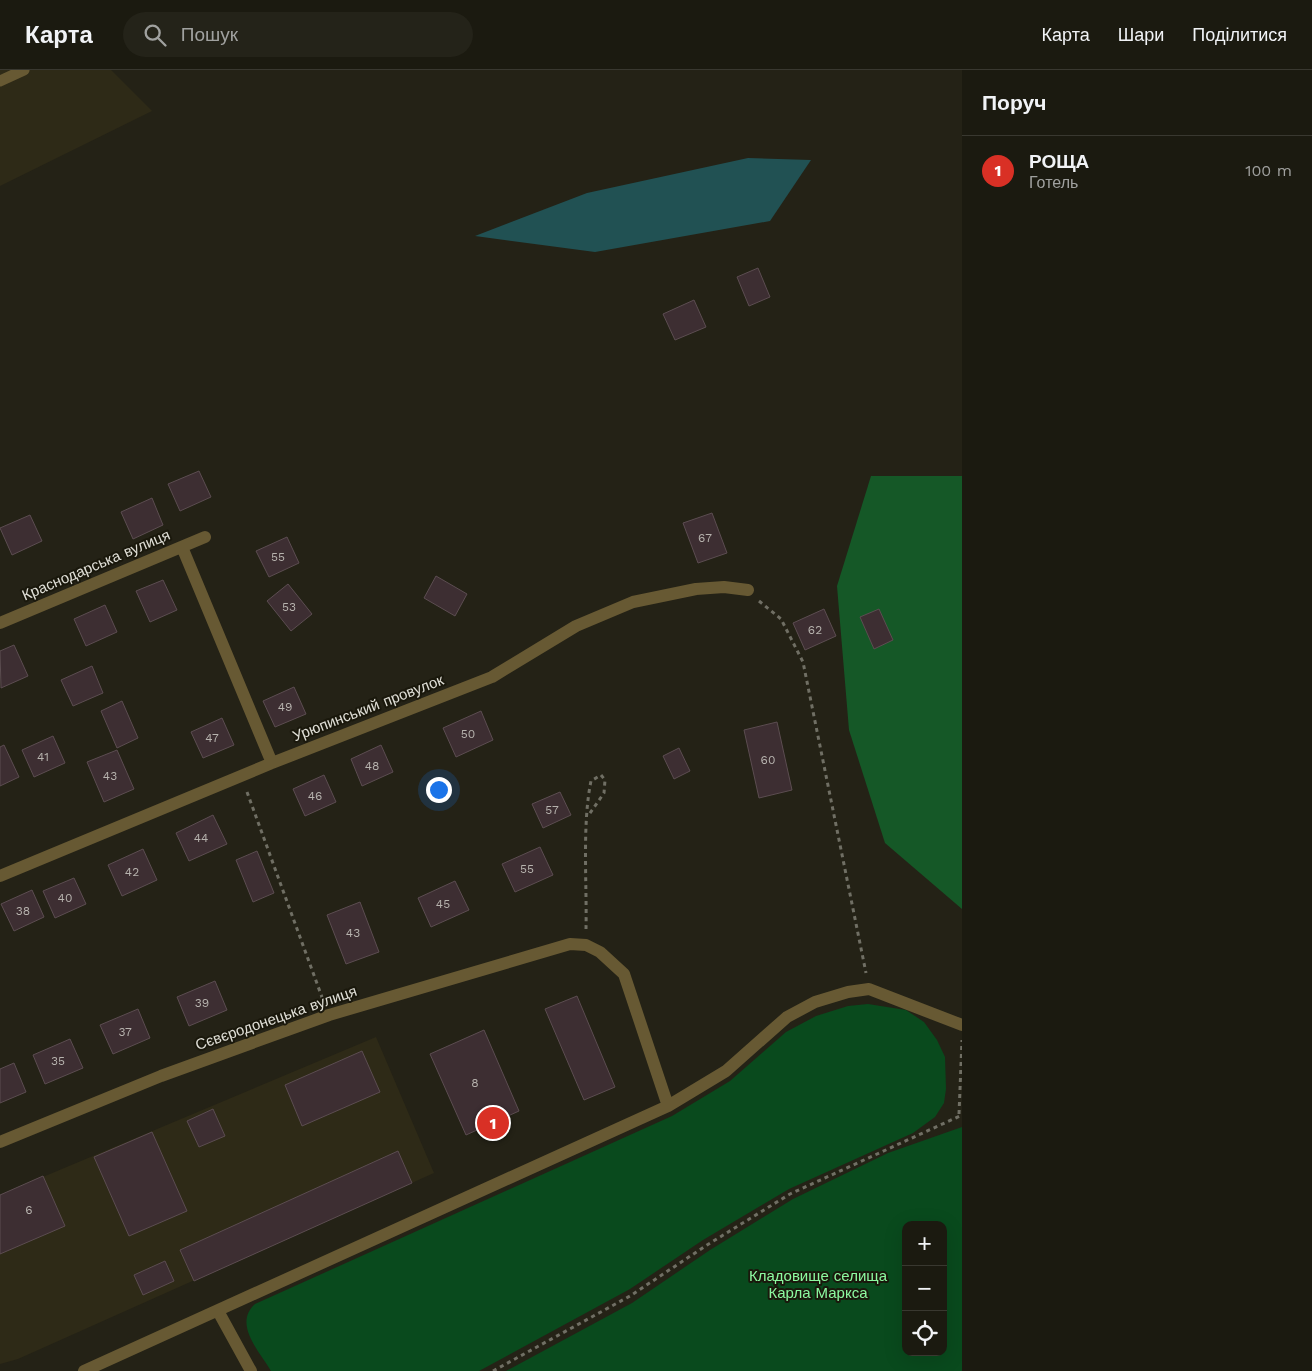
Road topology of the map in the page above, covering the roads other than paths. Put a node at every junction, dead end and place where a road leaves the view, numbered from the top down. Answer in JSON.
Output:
{"nodes":[{"id":1,"x":24,"y":70,"type":"edge"},
{"id":2,"x":0,"y":81,"type":"edge"},
{"id":3,"x":205,"y":537,"type":"dead end"},
{"id":4,"x":182,"y":547,"type":"junction"},
{"id":5,"x":748,"y":590,"type":"road end"},
{"id":6,"x":0,"y":624,"type":"edge"},
{"id":7,"x":272,"y":763,"type":"junction"},
{"id":8,"x":0,"y":876,"type":"edge"},
{"id":9,"x":962,"y":1025,"type":"edge"},
{"id":10,"x":668,"y":1106,"type":"junction"},
{"id":11,"x":0,"y":1142,"type":"edge"},
{"id":12,"x":218,"y":1311,"type":"junction"},
{"id":13,"x":84,"y":1371,"type":"edge"},
{"id":14,"x":251,"y":1371,"type":"edge"}],
"edges":[{"from":1,"to":2,"type":"lane"},
{"from":3,"to":4,"type":"street","name":"Краснодарська вулиця"},
{"from":4,"to":6,"type":"street","name":"Краснодарська вулиця"},
{"from":4,"to":7,"type":"street"},
{"from":5,"to":7,"type":"street","name":"Урюпинський провулок"},
{"from":7,"to":8,"type":"street","name":"Урюпинський провулок"},
{"from":9,"to":10,"type":"street"},
{"from":10,"to":11,"type":"street","name":"Сєвєродонецька вулиця"},
{"from":10,"to":12,"type":"street"},
{"from":12,"to":13,"type":"street"},
{"from":12,"to":14,"type":"street"}]}
